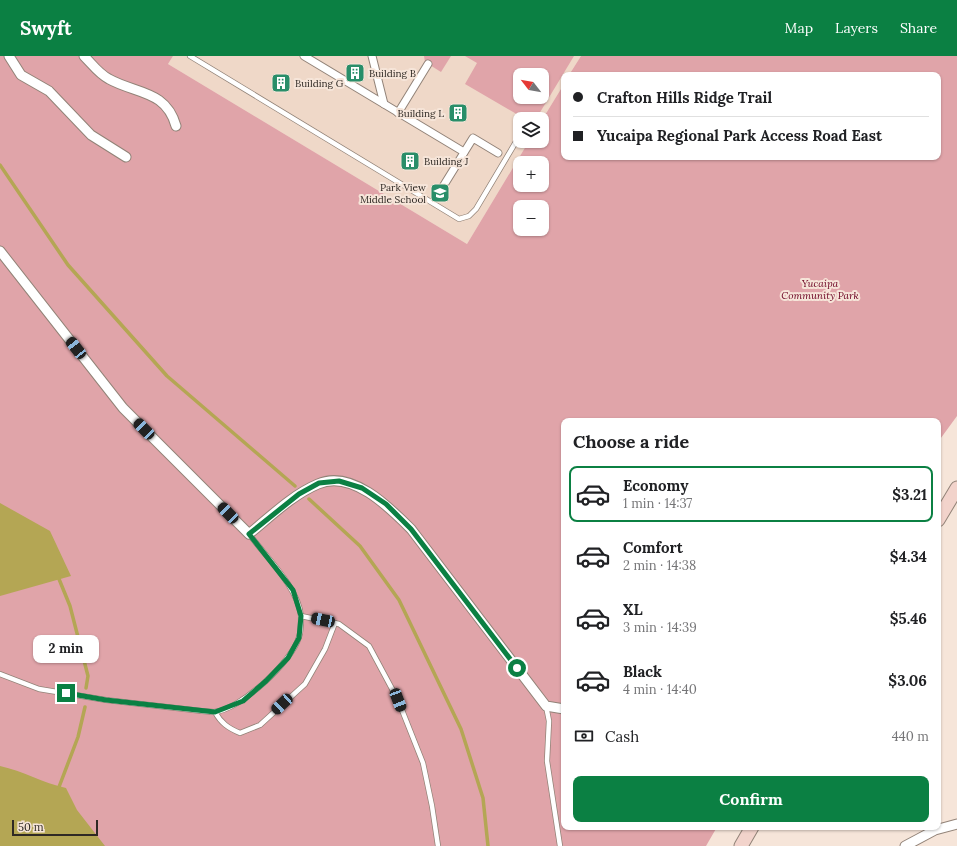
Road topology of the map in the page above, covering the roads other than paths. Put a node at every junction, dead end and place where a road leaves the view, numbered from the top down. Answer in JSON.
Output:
{"nodes":[{"id":1,"x":9,"y":56,"type":"edge"},
{"id":2,"x":84,"y":56,"type":"edge"},
{"id":3,"x":190,"y":56,"type":"edge"},
{"id":4,"x":304,"y":56,"type":"edge"},
{"id":5,"x":372,"y":56,"type":"edge"},
{"id":6,"x":428,"y":64,"type":"dead end"},
{"id":7,"x":384,"y":104,"type":"junction"},
{"id":8,"x":398,"y":113,"type":"junction"},
{"id":9,"x":176,"y":126,"type":"dead end"},
{"id":10,"x":513,"y":147,"type":"edge"},
{"id":11,"x":464,"y":152,"type":"junction"},
{"id":12,"x":498,"y":153,"type":"dead end"},
{"id":13,"x":126,"y":157,"type":"dead end"},
{"id":14,"x":439,"y":193,"type":"dead end"},
{"id":15,"x":0,"y":251,"type":"edge"},
{"id":16,"x":957,"y":488,"type":"edge"},
{"id":17,"x":941,"y":515,"type":"edge"},
{"id":18,"x":249,"y":534,"type":"junction"},
{"id":19,"x":301,"y":616,"type":"junction"},
{"id":20,"x":335,"y":623,"type":"junction"},
{"id":21,"x":0,"y":674,"type":"edge"},
{"id":22,"x":546,"y":706,"type":"junction"},
{"id":23,"x":561,"y":708,"type":"edge"},
{"id":24,"x":215,"y":712,"type":"junction"},
{"id":25,"x":957,"y":824,"type":"edge"},
{"id":26,"x":941,"y":828,"type":"edge"},
{"id":27,"x":750,"y":830,"type":"edge"},
{"id":28,"x":935,"y":830,"type":"edge"},
{"id":29,"x":438,"y":846,"type":"edge"},
{"id":30,"x":560,"y":846,"type":"edge"},
{"id":31,"x":741,"y":846,"type":"edge"},
{"id":32,"x":905,"y":846,"type":"edge"}],
"edges":[{"from":1,"to":13,"type":"street"},
{"from":2,"to":9,"type":"street"},
{"from":3,"to":10,"type":"lane"},
{"from":4,"to":7,"type":"street"},
{"from":5,"to":7,"type":"street"},
{"from":6,"to":8,"type":"street"},
{"from":7,"to":8,"type":"street"},
{"from":8,"to":11,"type":"street"},
{"from":11,"to":12,"type":"street"},
{"from":11,"to":14,"type":"street"},
{"from":15,"to":18,"type":"street"},
{"from":16,"to":17,"type":"main road"},
{"from":18,"to":19,"type":"lane"},
{"from":18,"to":22,"type":"street"},
{"from":19,"to":20,"type":"lane"},
{"from":19,"to":24,"type":"lane"},
{"from":20,"to":24,"type":"lane"},
{"from":20,"to":29,"type":"lane"},
{"from":21,"to":24,"type":"lane"},
{"from":22,"to":23,"type":"street"},
{"from":22,"to":30,"type":"lane"},
{"from":25,"to":26,"type":"street"},
{"from":27,"to":31,"type":"main road"},
{"from":28,"to":32,"type":"street"}]}
